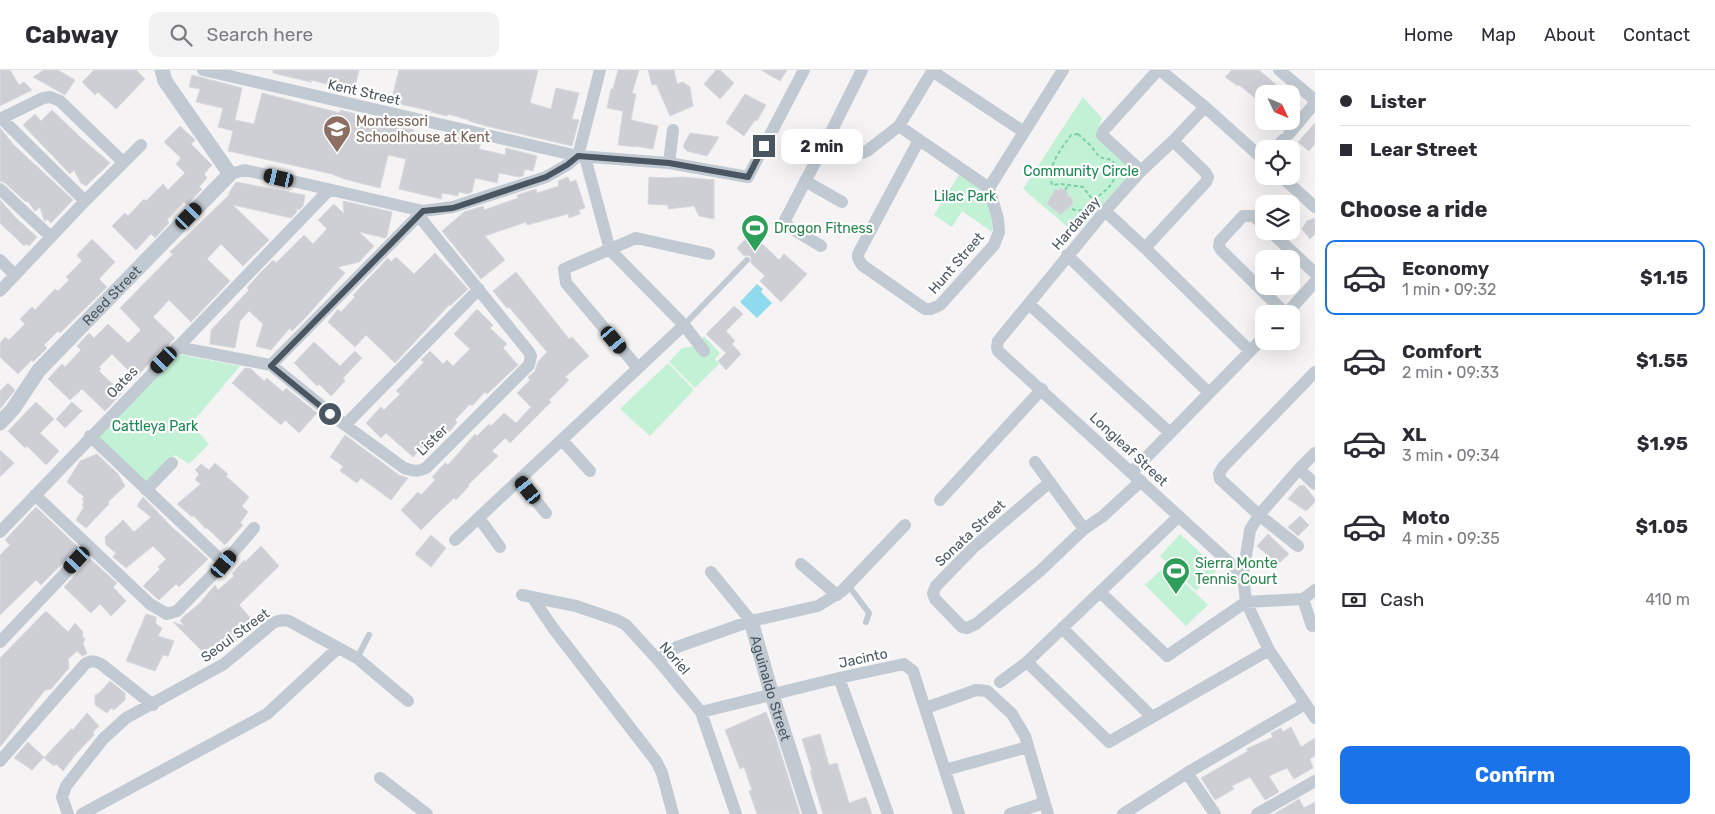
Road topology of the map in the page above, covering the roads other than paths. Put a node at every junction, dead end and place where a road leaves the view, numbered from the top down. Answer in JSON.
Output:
{"nodes":[{"id":1,"x":162,"y":70,"type":"edge"},
{"id":2,"x":203,"y":70,"type":"edge"},
{"id":3,"x":600,"y":70,"type":"edge"},
{"id":4,"x":804,"y":70,"type":"edge"},
{"id":5,"x":862,"y":70,"type":"edge"},
{"id":6,"x":932,"y":70,"type":"edge"},
{"id":7,"x":1159,"y":70,"type":"edge"},
{"id":8,"x":1279,"y":70,"type":"edge"},
{"id":9,"x":1058,"y":72,"type":"edge"},
{"id":10,"x":1315,"y":101,"type":"edge"},
{"id":11,"x":1206,"y":107,"type":"junction"},
{"id":12,"x":0,"y":119,"type":"edge"},
{"id":13,"x":899,"y":126,"type":"junction"},
{"id":14,"x":673,"y":130,"type":"dead end"},
{"id":15,"x":1024,"y":132,"type":"junction"},
{"id":16,"x":828,"y":138,"type":"junction"},
{"id":17,"x":920,"y":140,"type":"junction"},
{"id":18,"x":1283,"y":140,"type":"edge"},
{"id":19,"x":1173,"y":141,"type":"junction"},
{"id":20,"x":141,"y":145,"type":"dead end"},
{"id":21,"x":1255,"y":152,"type":"edge"},
{"id":22,"x":581,"y":156,"type":"junction"},
{"id":23,"x":123,"y":162,"type":"junction"},
{"id":24,"x":669,"y":163,"type":"junction"},
{"id":25,"x":1141,"y":171,"type":"junction"},
{"id":26,"x":230,"y":174,"type":"junction"},
{"id":27,"x":805,"y":181,"type":"junction"},
{"id":28,"x":1291,"y":185,"type":"edge"},
{"id":29,"x":989,"y":188,"type":"junction"},
{"id":30,"x":0,"y":189,"type":"edge"},
{"id":31,"x":329,"y":190,"type":"junction"},
{"id":32,"x":85,"y":200,"type":"junction"},
{"id":33,"x":842,"y":202,"type":"dead end"},
{"id":34,"x":1315,"y":208,"type":"edge"},
{"id":35,"x":1105,"y":211,"type":"junction"},
{"id":36,"x":421,"y":213,"type":"junction"},
{"id":37,"x":1255,"y":217,"type":"edge"},
{"id":38,"x":51,"y":237,"type":"junction"},
{"id":39,"x":1280,"y":240,"type":"edge"},
{"id":40,"x":821,"y":246,"type":"dead end"},
{"id":41,"x":1145,"y":248,"type":"junction"},
{"id":42,"x":610,"y":250,"type":"junction"},
{"id":43,"x":709,"y":254,"type":"dead end"},
{"id":44,"x":1067,"y":255,"type":"junction"},
{"id":45,"x":0,"y":260,"type":"edge"},
{"id":46,"x":747,"y":260,"type":"dead end"},
{"id":47,"x":1315,"y":273,"type":"edge"},
{"id":48,"x":16,"y":275,"type":"junction"},
{"id":49,"x":1315,"y":282,"type":"edge"},
{"id":50,"x":479,"y":289,"type":"junction"},
{"id":51,"x":0,"y":291,"type":"edge"},
{"id":52,"x":1029,"y":304,"type":"junction"},
{"id":53,"x":1277,"y":305,"type":"edge"},
{"id":54,"x":1294,"y":305,"type":"edge"},
{"id":55,"x":684,"y":325,"type":"junction"},
{"id":56,"x":997,"y":343,"type":"joint"},
{"id":57,"x":1255,"y":346,"type":"edge"},
{"id":58,"x":177,"y":347,"type":"junction"},
{"id":59,"x":704,"y":351,"type":"dead end"},
{"id":60,"x":1250,"y":351,"type":"junction"},
{"id":61,"x":271,"y":366,"type":"junction"},
{"id":62,"x":638,"y":368,"type":"junction"},
{"id":63,"x":1315,"y":372,"type":"edge"},
{"id":64,"x":1042,"y":389,"type":"junction"},
{"id":65,"x":1208,"y":392,"type":"junction"},
{"id":66,"x":0,"y":423,"type":"edge"},
{"id":67,"x":345,"y":426,"type":"junction"},
{"id":68,"x":1170,"y":433,"type":"junction"},
{"id":69,"x":90,"y":436,"type":"junction"},
{"id":70,"x":562,"y":440,"type":"junction"},
{"id":71,"x":1315,"y":453,"type":"edge"},
{"id":72,"x":1035,"y":462,"type":"dead end"},
{"id":73,"x":172,"y":464,"type":"dead end"},
{"id":74,"x":1300,"y":468,"type":"junction"},
{"id":75,"x":590,"y":471,"type":"dead end"},
{"id":76,"x":1132,"y":472,"type":"junction"},
{"id":77,"x":520,"y":480,"type":"junction"},
{"id":78,"x":1141,"y":481,"type":"junction"},
{"id":79,"x":1050,"y":482,"type":"junction"},
{"id":80,"x":1315,"y":484,"type":"edge"},
{"id":81,"x":146,"y":490,"type":"junction"},
{"id":82,"x":35,"y":495,"type":"junction"},
{"id":83,"x":940,"y":500,"type":"dead end"},
{"id":84,"x":546,"y":513,"type":"dead end"},
{"id":85,"x":1259,"y":515,"type":"junction"},
{"id":86,"x":1179,"y":516,"type":"junction"},
{"id":87,"x":479,"y":518,"type":"junction"},
{"id":88,"x":905,"y":524,"type":"dead end"},
{"id":89,"x":254,"y":528,"type":"dead end"},
{"id":90,"x":1084,"y":529,"type":"junction"},
{"id":91,"x":0,"y":532,"type":"edge"},
{"id":92,"x":455,"y":540,"type":"dead end"},
{"id":93,"x":500,"y":546,"type":"dead end"},
{"id":94,"x":1298,"y":546,"type":"dead end"},
{"id":95,"x":90,"y":547,"type":"junction"},
{"id":96,"x":224,"y":564,"type":"junction"},
{"id":97,"x":801,"y":564,"type":"dead end"},
{"id":98,"x":712,"y":572,"type":"dead end"},
{"id":99,"x":1243,"y":575,"type":"junction"},
{"id":100,"x":848,"y":585,"type":"junction"},
{"id":101,"x":1315,"y":590,"type":"edge"},
{"id":102,"x":1100,"y":592,"type":"junction"},
{"id":103,"x":837,"y":595,"type":"junction"},
{"id":104,"x":1303,"y":599,"type":"junction"},
{"id":105,"x":1246,"y":602,"type":"junction"},
{"id":106,"x":751,"y":622,"type":"junction"},
{"id":107,"x":866,"y":622,"type":"dead end"},
{"id":108,"x":1312,"y":626,"type":"dead end"},
{"id":109,"x":1062,"y":628,"type":"junction"},
{"id":110,"x":370,"y":635,"type":"dead end"},
{"id":111,"x":0,"y":642,"type":"edge"},
{"id":112,"x":338,"y":648,"type":"junction"},
{"id":113,"x":1269,"y":650,"type":"junction"},
{"id":114,"x":358,"y":658,"type":"junction"},
{"id":115,"x":658,"y":660,"type":"junction"},
{"id":116,"x":1027,"y":662,"type":"junction"},
{"id":117,"x":839,"y":678,"type":"junction"},
{"id":118,"x":1000,"y":682,"type":"dead end"},
{"id":119,"x":772,"y":695,"type":"junction"},
{"id":120,"x":408,"y":701,"type":"dead end"},
{"id":121,"x":1305,"y":704,"type":"junction"},
{"id":122,"x":153,"y":705,"type":"junction"},
{"id":123,"x":926,"y":708,"type":"junction"},
{"id":124,"x":700,"y":712,"type":"junction"},
{"id":125,"x":1152,"y":717,"type":"junction"},
{"id":126,"x":1315,"y":718,"type":"edge"},
{"id":127,"x":1028,"y":747,"type":"junction"},
{"id":128,"x":0,"y":761,"type":"edge"},
{"id":129,"x":945,"y":770,"type":"junction"},
{"id":130,"x":1187,"y":773,"type":"junction"},
{"id":131,"x":380,"y":778,"type":"dead end"},
{"id":132,"x":1315,"y":781,"type":"edge"},
{"id":133,"x":1046,"y":808,"type":"edge"},
{"id":134,"x":68,"y":814,"type":"edge"},
{"id":135,"x":82,"y":814,"type":"edge"},
{"id":136,"x":427,"y":814,"type":"edge"},
{"id":137,"x":673,"y":814,"type":"edge"},
{"id":138,"x":736,"y":814,"type":"edge"},
{"id":139,"x":810,"y":814,"type":"edge"},
{"id":140,"x":888,"y":814,"type":"edge"},
{"id":141,"x":959,"y":814,"type":"edge"},
{"id":142,"x":1010,"y":814,"type":"edge"},
{"id":143,"x":1123,"y":814,"type":"edge"},
{"id":144,"x":1215,"y":814,"type":"edge"},
{"id":145,"x":1257,"y":814,"type":"edge"}],
"edges":[{"from":1,"to":26,"type":"street"},
{"from":2,"to":22,"type":"street","name":"Kent Street"},
{"from":3,"to":22,"type":"street"},
{"from":4,"to":24,"type":"street","name":"Kent Street"},
{"from":5,"to":16,"type":"street"},
{"from":6,"to":13,"type":"street"},
{"from":6,"to":15,"type":"street"},
{"from":7,"to":11,"type":"street"},
{"from":7,"to":25,"type":"street"},
{"from":8,"to":10,"type":"street"},
{"from":9,"to":15,"type":"street"},
{"from":10,"to":18,"type":"street"},
{"from":11,"to":19,"type":"street","name":"Hardaway"},
{"from":11,"to":21,"type":"street"},
{"from":12,"to":23,"type":"street"},
{"from":12,"to":32,"type":"street"},
{"from":13,"to":16,"type":"street"},
{"from":13,"to":17,"type":"street"},
{"from":14,"to":24,"type":"street"},
{"from":15,"to":29,"type":"street"},
{"from":16,"to":27,"type":"street"},
{"from":17,"to":29,"type":"street"},
{"from":17,"to":29,"type":"street","name":"Hunt Street"},
{"from":19,"to":25,"type":"street","name":"Hardaway"},
{"from":19,"to":41,"type":"street"},
{"from":20,"to":23,"type":"street"},
{"from":22,"to":24,"type":"street","name":"Kent Street"},
{"from":22,"to":36,"type":"street"},
{"from":22,"to":42,"type":"street"},
{"from":23,"to":32,"type":"street"},
{"from":25,"to":35,"type":"street","name":"Hardaway"},
{"from":26,"to":31,"type":"street"},
{"from":26,"to":66,"type":"street","name":"Reed Street"},
{"from":27,"to":33,"type":"street"},
{"from":27,"to":40,"type":"street"},
{"from":28,"to":34,"type":"street"},
{"from":30,"to":38,"type":"street"},
{"from":31,"to":36,"type":"street"},
{"from":31,"to":58,"type":"street","name":"Oates"},
{"from":32,"to":38,"type":"street"},
{"from":35,"to":41,"type":"street"},
{"from":35,"to":44,"type":"street","name":"Hardaway"},
{"from":36,"to":50,"type":"street","name":"Lister"},
{"from":36,"to":61,"type":"street"},
{"from":37,"to":53,"type":"street"},
{"from":38,"to":48,"type":"street"},
{"from":39,"to":47,"type":"street"},
{"from":41,"to":60,"type":"street"},
{"from":42,"to":43,"type":"street"},
{"from":42,"to":55,"type":"street"},
{"from":42,"to":62,"type":"street"},
{"from":44,"to":52,"type":"street","name":"Hardaway"},
{"from":44,"to":65,"type":"street"},
{"from":45,"to":48,"type":"street"},
{"from":46,"to":55,"type":"lane"},
{"from":48,"to":51,"type":"street"},
{"from":49,"to":54,"type":"street"},
{"from":50,"to":67,"type":"street"},
{"from":50,"to":67,"type":"street","name":"Lister"},
{"from":52,"to":56,"type":"street","name":"Hardaway"},
{"from":52,"to":68,"type":"street"},
{"from":55,"to":59,"type":"street"},
{"from":55,"to":62,"type":"street"},
{"from":56,"to":64,"type":"street","name":"Longleaf Street"},
{"from":57,"to":60,"type":"street"},
{"from":58,"to":61,"type":"street","name":"Lister"},
{"from":58,"to":69,"type":"street","name":"Oates"},
{"from":60,"to":65,"type":"street"},
{"from":61,"to":67,"type":"street","name":"Lister"},
{"from":62,"to":70,"type":"street"},
{"from":63,"to":85,"type":"street"},
{"from":64,"to":76,"type":"street","name":"Longleaf Street"},
{"from":64,"to":83,"type":"street"},
{"from":65,"to":68,"type":"street"},
{"from":68,"to":76,"type":"street"},
{"from":69,"to":81,"type":"street"},
{"from":69,"to":82,"type":"street","name":"Oates"},
{"from":70,"to":75,"type":"street"},
{"from":70,"to":77,"type":"street"},
{"from":71,"to":74,"type":"street"},
{"from":72,"to":79,"type":"street"},
{"from":73,"to":81,"type":"street"},
{"from":74,"to":80,"type":"street"},
{"from":74,"to":85,"type":"street"},
{"from":76,"to":78,"type":"street","name":"Longleaf Street"},
{"from":77,"to":84,"type":"street"},
{"from":77,"to":87,"type":"street"},
{"from":78,"to":86,"type":"street","name":"Longleaf Street"},
{"from":78,"to":90,"type":"street","name":"Sonata Street"},
{"from":79,"to":90,"type":"street"},
{"from":79,"to":90,"type":"street","name":"Sonata Street"},
{"from":81,"to":96,"type":"street"},
{"from":82,"to":91,"type":"street","name":"Oates"},
{"from":82,"to":95,"type":"street"},
{"from":85,"to":94,"type":"street"},
{"from":85,"to":99,"type":"street"},
{"from":86,"to":99,"type":"street","name":"Longleaf Street"},
{"from":86,"to":102,"type":"street"},
{"from":87,"to":92,"type":"street"},
{"from":87,"to":93,"type":"street"},
{"from":88,"to":100,"type":"street"},
{"from":89,"to":96,"type":"street"},
{"from":95,"to":96,"type":"street"},
{"from":95,"to":111,"type":"street"},
{"from":97,"to":103,"type":"street"},
{"from":98,"to":106,"type":"street","name":"Aguinaldo Street"},
{"from":99,"to":105,"type":"street"},
{"from":100,"to":103,"type":"street"},
{"from":100,"to":107,"type":"lane"},
{"from":101,"to":104,"type":"street"},
{"from":102,"to":105,"type":"street"},
{"from":102,"to":109,"type":"street"},
{"from":103,"to":106,"type":"street"},
{"from":104,"to":105,"type":"street"},
{"from":104,"to":108,"type":"street"},
{"from":105,"to":113,"type":"street"},
{"from":106,"to":115,"type":"street"},
{"from":106,"to":119,"type":"street","name":"Aguinaldo Street"},
{"from":109,"to":116,"type":"street"},
{"from":109,"to":125,"type":"street"},
{"from":110,"to":114,"type":"lane"},
{"from":112,"to":114,"type":"street","name":"Seoul Street"},
{"from":112,"to":122,"type":"street","name":"Seoul Street"},
{"from":112,"to":135,"type":"street"},
{"from":113,"to":121,"type":"street"},
{"from":113,"to":125,"type":"street"},
{"from":114,"to":120,"type":"street","name":"Seoul Street"},
{"from":115,"to":124,"type":"street","name":"Noriel"},
{"from":115,"to":137,"type":"street","name":"Noriel"},
{"from":116,"to":118,"type":"street"},
{"from":116,"to":125,"type":"street"},
{"from":117,"to":119,"type":"street","name":"Jacinto"},
{"from":117,"to":123,"type":"street","name":"Jacinto"},
{"from":117,"to":140,"type":"street"},
{"from":119,"to":124,"type":"street","name":"Jacinto"},
{"from":119,"to":139,"type":"street","name":"Aguinaldo Street"},
{"from":121,"to":126,"type":"street"},
{"from":121,"to":130,"type":"street"},
{"from":122,"to":128,"type":"street"},
{"from":122,"to":134,"type":"street","name":"Seoul Street"},
{"from":123,"to":127,"type":"street"},
{"from":123,"to":129,"type":"street","name":"Jacinto"},
{"from":124,"to":138,"type":"street","name":"Noriel"},
{"from":127,"to":129,"type":"street"},
{"from":127,"to":133,"type":"street"},
{"from":129,"to":141,"type":"street","name":"Jacinto"},
{"from":130,"to":143,"type":"street"},
{"from":130,"to":144,"type":"street"},
{"from":131,"to":136,"type":"street"},
{"from":132,"to":145,"type":"street"},
{"from":133,"to":142,"type":"street"}]}
